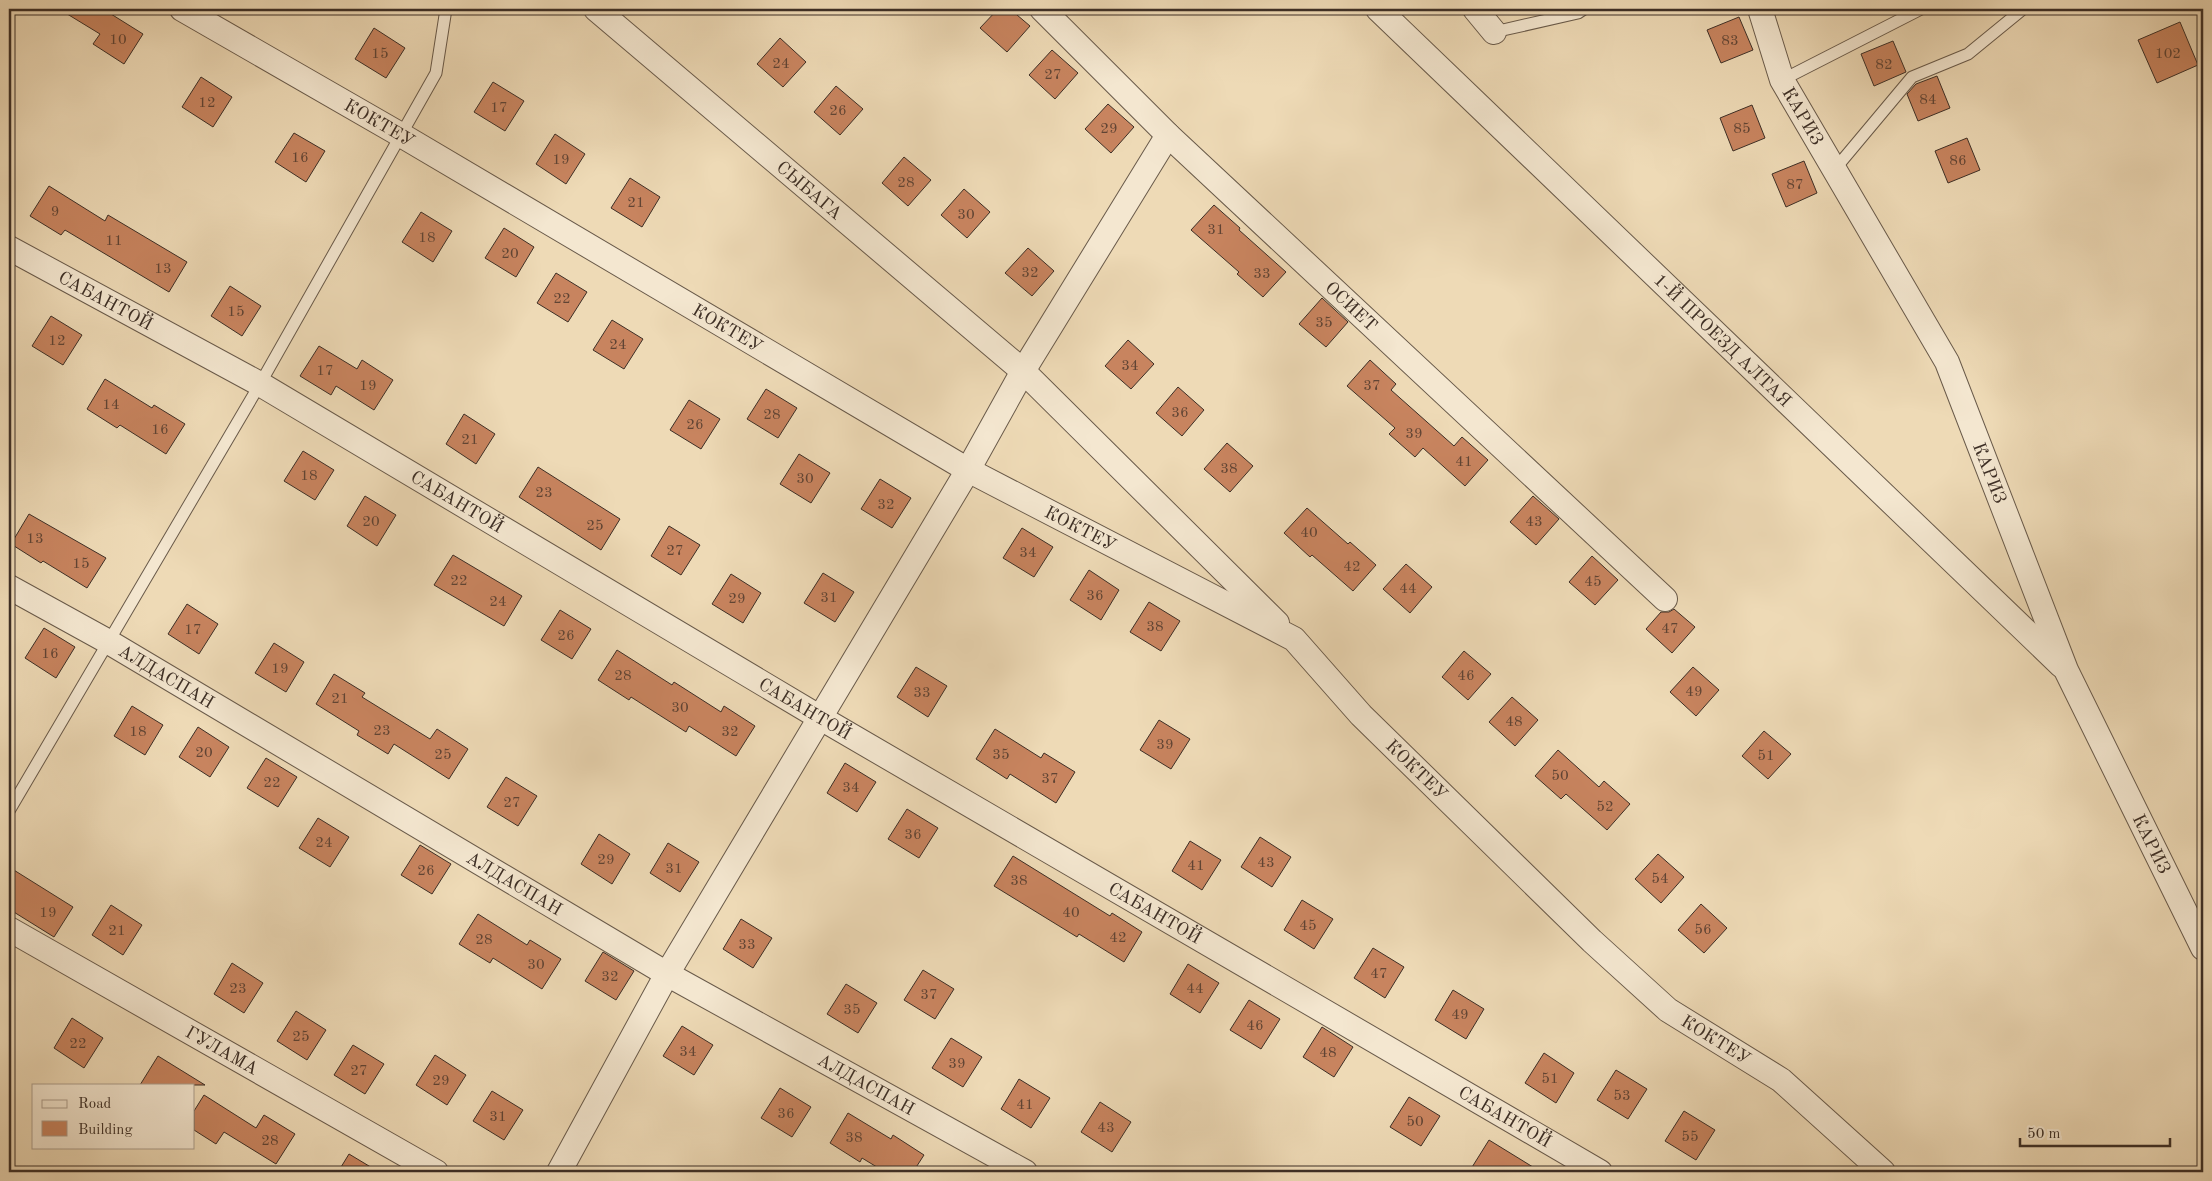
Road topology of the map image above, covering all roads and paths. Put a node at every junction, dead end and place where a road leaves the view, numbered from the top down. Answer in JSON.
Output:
{"nodes":[{"id":1,"x":182,"y":9,"type":"edge"},
{"id":2,"x":446,"y":9,"type":"edge"},
{"id":3,"x":596,"y":9,"type":"edge"},
{"id":4,"x":1042,"y":9,"type":"edge"},
{"id":5,"x":1378,"y":9,"type":"edge"},
{"id":6,"x":1475,"y":9,"type":"edge"},
{"id":7,"x":1584,"y":9,"type":"edge"},
{"id":8,"x":1760,"y":9,"type":"edge"},
{"id":9,"x":1920,"y":9,"type":"edge"},
{"id":10,"x":2023,"y":9,"type":"edge"},
{"id":11,"x":1494,"y":32,"type":"joint"},
{"id":12,"x":1782,"y":80,"type":"junction"},
{"id":13,"x":1168,"y":134,"type":"junction"},
{"id":14,"x":401,"y":135,"type":"junction"},
{"id":15,"x":1835,"y":169,"type":"junction"},
{"id":16,"x":9,"y":248,"type":"edge"},
{"id":17,"x":1023,"y":371,"type":"junction"},
{"id":18,"x":260,"y":384,"type":"junction"},
{"id":19,"x":968,"y":470,"type":"junction"},
{"id":20,"x":9,"y":587,"type":"edge"},
{"id":21,"x":1665,"y":599,"type":"dead end"},
{"id":22,"x":1294,"y":639,"type":"junction"},
{"id":23,"x":107,"y":642,"type":"junction"},
{"id":24,"x":2066,"y":670,"type":"junction"},
{"id":25,"x":819,"y":717,"type":"junction"},
{"id":26,"x":9,"y":811,"type":"edge"},
{"id":27,"x":9,"y":929,"type":"edge"},
{"id":28,"x":2203,"y":948,"type":"edge"},
{"id":29,"x":667,"y":974,"type":"junction"},
{"id":30,"x":436,"y":1172,"type":"edge"},
{"id":31,"x":559,"y":1172,"type":"edge"},
{"id":32,"x":1025,"y":1172,"type":"edge"},
{"id":33,"x":1600,"y":1172,"type":"edge"},
{"id":34,"x":1883,"y":1172,"type":"edge"}],
"edges":[{"from":1,"to":14,"type":"street","name":"КОКТЕУ"},
{"from":2,"to":14,"type":"lane"},
{"from":3,"to":17,"type":"street","name":"СЫБАГА"},
{"from":4,"to":13,"type":"street","name":"ОСИЕТ"},
{"from":5,"to":24,"type":"street","name":"1-Й ПРОЕЗД АЛТАЯ"},
{"from":6,"to":11,"type":"street"},
{"from":7,"to":11,"type":"lane"},
{"from":8,"to":12,"type":"street","name":"КАРИЗ"},
{"from":9,"to":12,"type":"lane"},
{"from":10,"to":15,"type":"lane"},
{"from":12,"to":15,"type":"street","name":"КАРИЗ"},
{"from":13,"to":17,"type":"street"},
{"from":13,"to":21,"type":"street","name":"ОСИЕТ"},
{"from":14,"to":18,"type":"lane"},
{"from":14,"to":19,"type":"street","name":"КОКТЕУ"},
{"from":15,"to":24,"type":"street","name":"КАРИЗ"},
{"from":16,"to":18,"type":"street","name":"САБАНТОЙ"},
{"from":17,"to":19,"type":"street"},
{"from":17,"to":22,"type":"street","name":"СЫБАГА"},
{"from":18,"to":23,"type":"lane"},
{"from":18,"to":25,"type":"street","name":"САБАНТОЙ"},
{"from":19,"to":22,"type":"street","name":"КОКТЕУ"},
{"from":19,"to":25,"type":"street"},
{"from":20,"to":23,"type":"street","name":"АЛДАСПАН"},
{"from":22,"to":34,"type":"street","name":"КОКТЕУ"},
{"from":23,"to":26,"type":"lane"},
{"from":23,"to":29,"type":"street","name":"АЛДАСПАН"},
{"from":24,"to":28,"type":"street","name":"КАРИЗ"},
{"from":25,"to":29,"type":"street"},
{"from":25,"to":33,"type":"street","name":"САБАНТОЙ"},
{"from":27,"to":30,"type":"street","name":"ГУЛАМА"},
{"from":29,"to":31,"type":"street"},
{"from":29,"to":32,"type":"street","name":"АЛДАСПАН"}]}
